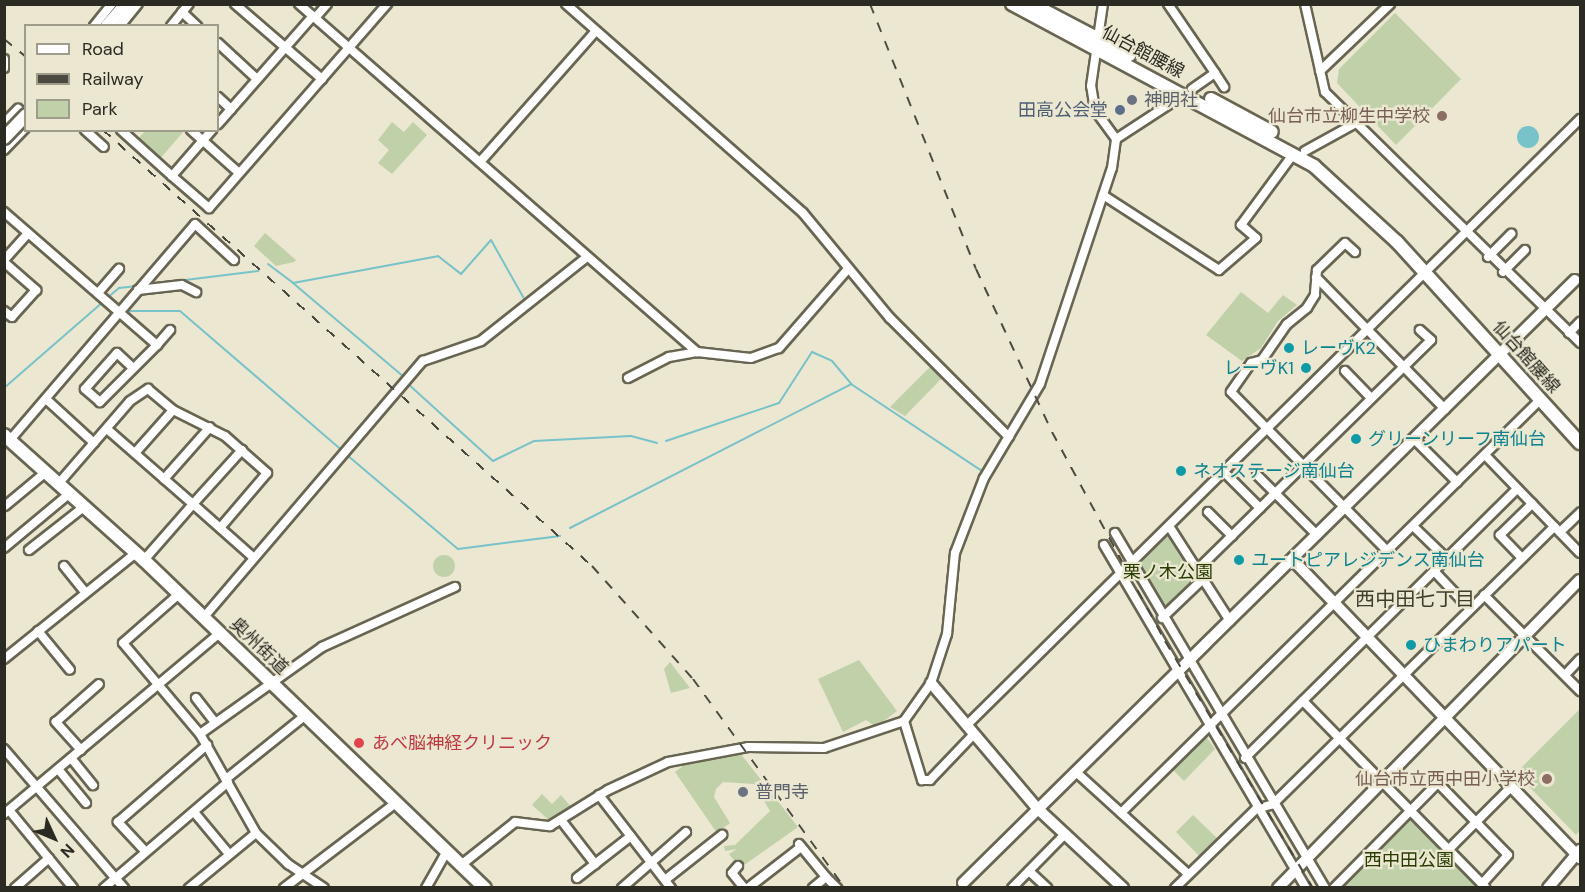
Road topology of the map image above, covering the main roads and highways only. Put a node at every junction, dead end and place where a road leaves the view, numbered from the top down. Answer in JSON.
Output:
{"nodes":[{"id":1,"x":126,"y":4,"type":"edge"},
{"id":2,"x":1012,"y":4,"type":"edge"},
{"id":3,"x":1032,"y":4,"type":"edge"},
{"id":4,"x":109,"y":24,"type":"edge"},
{"id":5,"x":1096,"y":43,"type":"junction"},
{"id":6,"x":24,"y":117,"type":"edge"},
{"id":7,"x":4,"y":138,"type":"edge"},
{"id":8,"x":6,"y":440,"type":"edge"},
{"id":9,"x":1580,"y":441,"type":"edge"},
{"id":10,"x":485,"y":888,"type":"edge"}],
"edges":[{"from":1,"to":4,"type":"main road"},
{"from":2,"to":5,"type":"main road","name":"仙台館腰線"},
{"from":3,"to":5,"type":"main road","name":"仙台館腰線"},
{"from":5,"to":9,"type":"main road","name":"仙台館腰線"},
{"from":6,"to":7,"type":"main road","bridge":true},
{"from":8,"to":10,"type":"main road","name":"奥州街道"}]}
